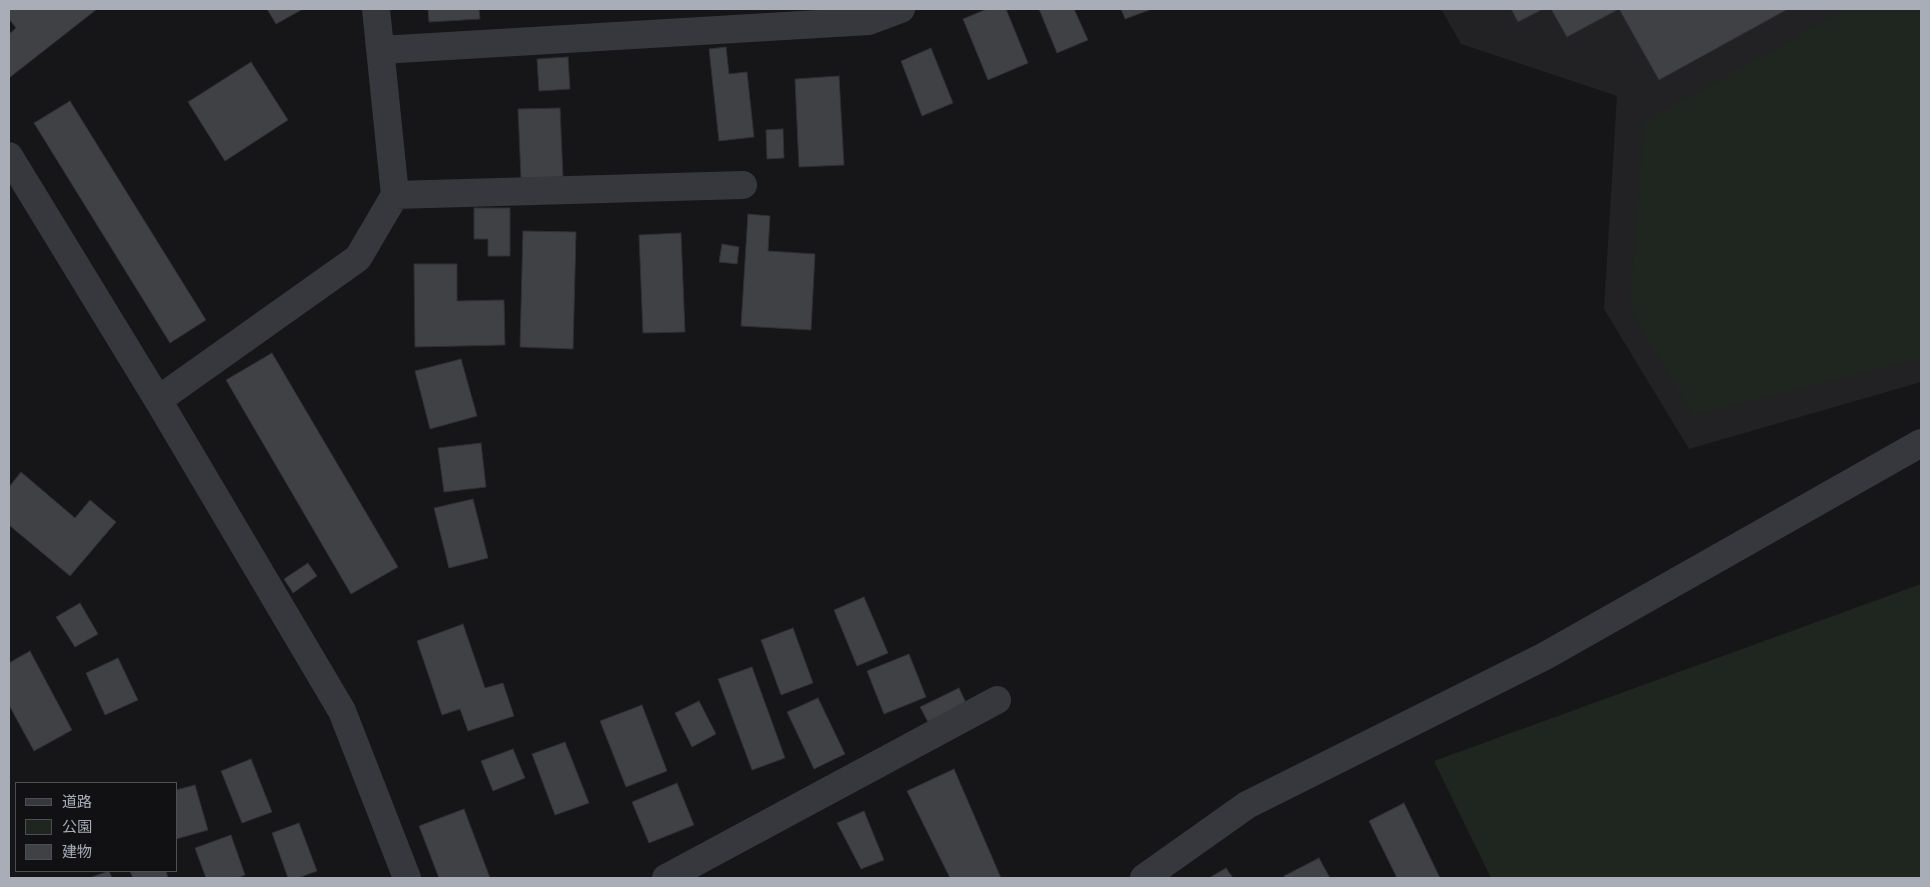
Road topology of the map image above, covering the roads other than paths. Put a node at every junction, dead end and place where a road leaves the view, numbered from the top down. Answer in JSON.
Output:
{"nodes":[{"id":1,"x":376,"y":9,"type":"edge"},
{"id":2,"x":901,"y":9,"type":"edge"},
{"id":3,"x":381,"y":50,"type":"junction"},
{"id":4,"x":9,"y":156,"type":"edge"},
{"id":5,"x":743,"y":186,"type":"dead end"},
{"id":6,"x":395,"y":195,"type":"junction"},
{"id":7,"x":158,"y":400,"type":"junction"},
{"id":8,"x":1921,"y":443,"type":"edge"},
{"id":9,"x":997,"y":700,"type":"dead end"},
{"id":10,"x":407,"y":878,"type":"edge"},
{"id":11,"x":666,"y":878,"type":"edge"},
{"id":12,"x":1144,"y":878,"type":"edge"}],
"edges":[{"from":1,"to":3,"type":"street"},
{"from":2,"to":3,"type":"street"},
{"from":3,"to":6,"type":"street"},
{"from":4,"to":7,"type":"street"},
{"from":5,"to":6,"type":"street"},
{"from":6,"to":7,"type":"street"},
{"from":7,"to":10,"type":"street"},
{"from":8,"to":12,"type":"street"},
{"from":9,"to":11,"type":"street"}]}
